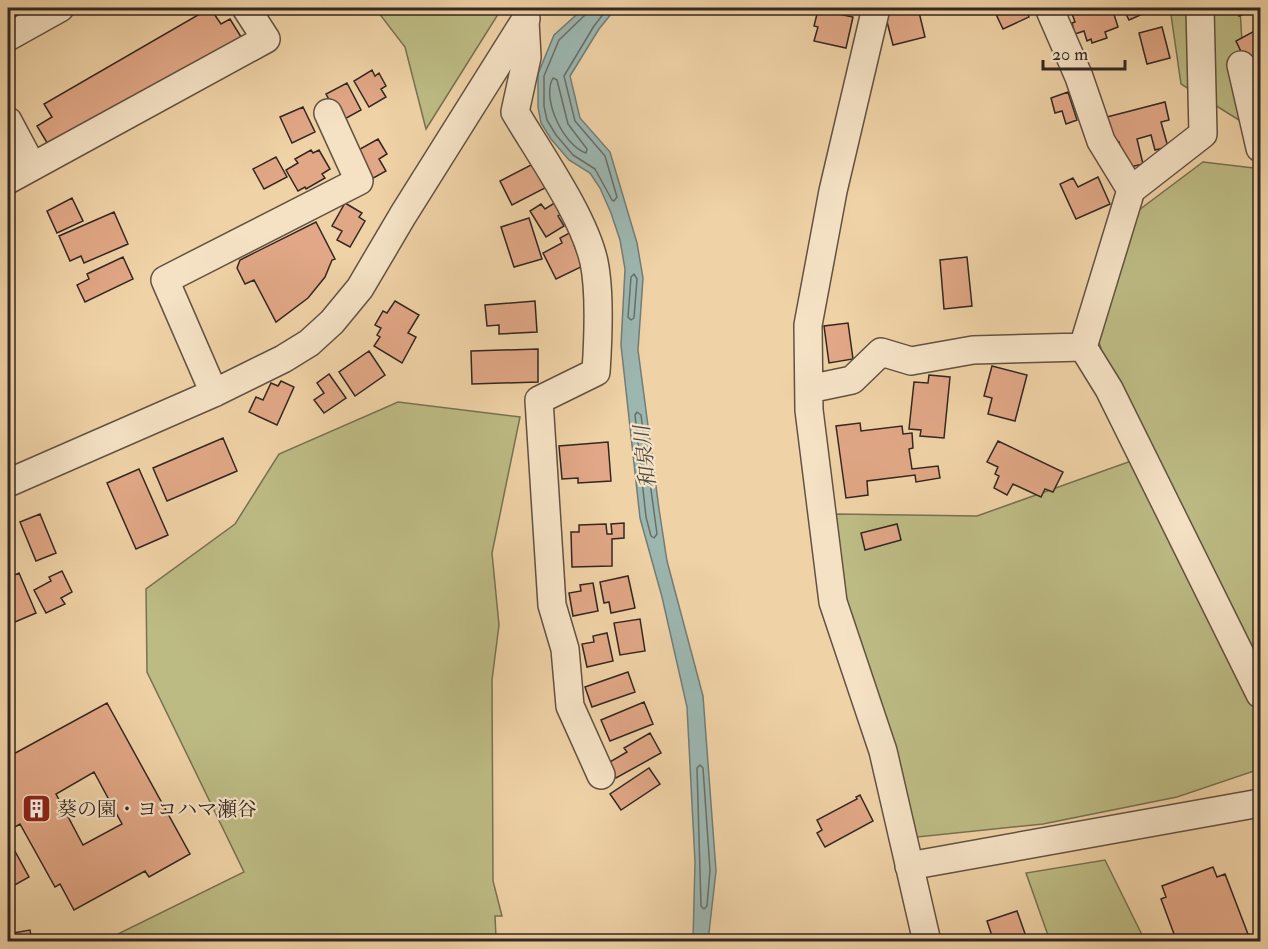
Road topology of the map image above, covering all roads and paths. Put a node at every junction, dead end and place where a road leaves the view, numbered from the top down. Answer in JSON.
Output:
{"nodes":[{"id":1,"x":60,"y":8,"type":"edge"},
{"id":2,"x":246,"y":8,"type":"edge"},
{"id":3,"x":876,"y":8,"type":"edge"},
{"id":4,"x":1049,"y":8,"type":"edge"},
{"id":5,"x":1200,"y":8,"type":"edge"},
{"id":6,"x":529,"y":14,"type":"edge"},
{"id":7,"x":8,"y":37,"type":"edge"},
{"id":8,"x":1241,"y":65,"type":"dead end"},
{"id":9,"x":328,"y":113,"type":"dead end"},
{"id":10,"x":8,"y":121,"type":"edge"},
{"id":11,"x":1260,"y":147,"type":"edge"},
{"id":12,"x":32,"y":166,"type":"junction"},
{"id":13,"x":8,"y":180,"type":"edge"},
{"id":14,"x":1131,"y":190,"type":"junction"},
{"id":15,"x":1083,"y":347,"type":"junction"},
{"id":16,"x":809,"y":389,"type":"junction"},
{"id":17,"x":214,"y":393,"type":"junction"},
{"id":18,"x":8,"y":483,"type":"edge"},
{"id":19,"x":1260,"y":694,"type":"edge"},
{"id":20,"x":601,"y":774,"type":"dead end"},
{"id":21,"x":1260,"y":803,"type":"edge"},
{"id":22,"x":909,"y":866,"type":"junction"},
{"id":23,"x":927,"y":942,"type":"edge"}],
"edges":[{"from":1,"to":7,"type":"street"},
{"from":2,"to":12,"type":"street"},
{"from":3,"to":16,"type":"street"},
{"from":4,"to":14,"type":"street"},
{"from":5,"to":14,"type":"street"},
{"from":6,"to":17,"type":"street"},
{"from":6,"to":20,"type":"street"},
{"from":8,"to":11,"type":"street"},
{"from":9,"to":17,"type":"street"},
{"from":10,"to":12,"type":"street"},
{"from":12,"to":13,"type":"street"},
{"from":14,"to":15,"type":"street"},
{"from":15,"to":16,"type":"street"},
{"from":15,"to":19,"type":"street"},
{"from":16,"to":22,"type":"street"},
{"from":17,"to":18,"type":"street"},
{"from":21,"to":22,"type":"street"},
{"from":22,"to":23,"type":"street"}]}
